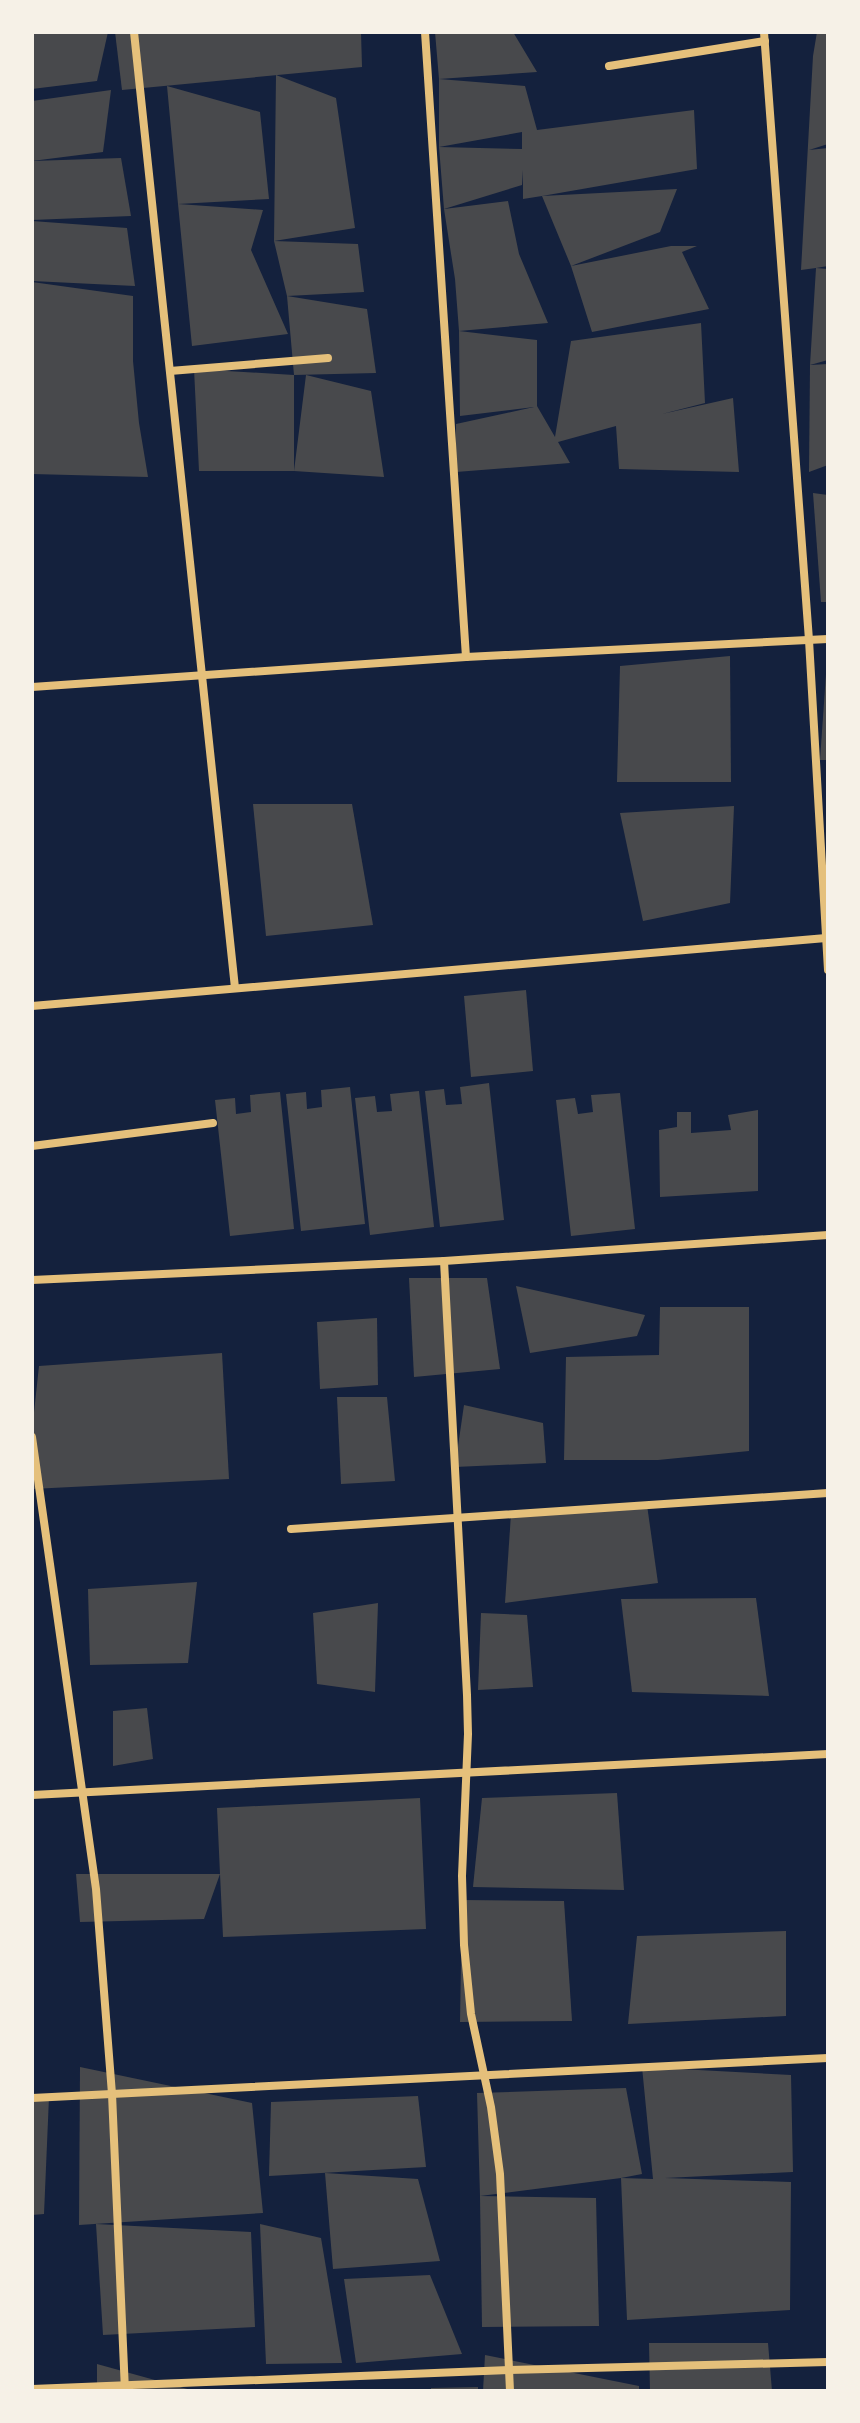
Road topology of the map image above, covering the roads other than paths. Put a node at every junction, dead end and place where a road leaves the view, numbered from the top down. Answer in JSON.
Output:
{"nodes":[{"id":1,"x":134,"y":32,"type":"edge"},
{"id":2,"x":425,"y":32,"type":"edge"},
{"id":3,"x":764,"y":36,"type":"edge"},
{"id":4,"x":609,"y":66,"type":"dead end"},
{"id":5,"x":328,"y":358,"type":"dead end"},
{"id":6,"x":170,"y":371,"type":"junction"},
{"id":7,"x":828,"y":639,"type":"edge"},
{"id":8,"x":809,"y":640,"type":"junction"},
{"id":9,"x":466,"y":657,"type":"junction"},
{"id":10,"x":202,"y":675,"type":"junction"},
{"id":11,"x":32,"y":687,"type":"edge"},
{"id":12,"x":826,"y":938,"type":"junction"},
{"id":13,"x":828,"y":970,"type":"edge"},
{"id":14,"x":235,"y":988,"type":"junction"},
{"id":15,"x":32,"y":1006,"type":"edge"},
{"id":16,"x":213,"y":1123,"type":"dead end"},
{"id":17,"x":32,"y":1146,"type":"edge"},
{"id":18,"x":828,"y":1235,"type":"edge"},
{"id":19,"x":444,"y":1261,"type":"junction"},
{"id":20,"x":32,"y":1280,"type":"edge"},
{"id":21,"x":32,"y":1437,"type":"edge"},
{"id":22,"x":828,"y":1493,"type":"edge"},
{"id":23,"x":458,"y":1518,"type":"junction"},
{"id":24,"x":291,"y":1529,"type":"dead end"},
{"id":25,"x":828,"y":1754,"type":"edge"},
{"id":26,"x":466,"y":1773,"type":"junction"},
{"id":27,"x":83,"y":1793,"type":"junction"},
{"id":28,"x":32,"y":1795,"type":"edge"},
{"id":29,"x":828,"y":2058,"type":"edge"},
{"id":30,"x":484,"y":2075,"type":"junction"},
{"id":31,"x":112,"y":2094,"type":"junction"},
{"id":32,"x":32,"y":2098,"type":"edge"},
{"id":33,"x":828,"y":2362,"type":"edge"},
{"id":34,"x":509,"y":2370,"type":"junction"},
{"id":35,"x":125,"y":2388,"type":"edge"},
{"id":36,"x":32,"y":2389,"type":"edge"},
{"id":37,"x":510,"y":2391,"type":"edge"}],
"edges":[{"from":1,"to":6,"type":"street"},
{"from":2,"to":9,"type":"street"},
{"from":3,"to":4,"type":"street"},
{"from":3,"to":8,"type":"street"},
{"from":5,"to":6,"type":"street"},
{"from":6,"to":10,"type":"street"},
{"from":7,"to":8,"type":"street"},
{"from":8,"to":9,"type":"street"},
{"from":8,"to":12,"type":"street"},
{"from":9,"to":10,"type":"street"},
{"from":10,"to":11,"type":"street"},
{"from":10,"to":14,"type":"street"},
{"from":12,"to":13,"type":"street"},
{"from":12,"to":14,"type":"street"},
{"from":14,"to":15,"type":"street"},
{"from":16,"to":17,"type":"street"},
{"from":18,"to":19,"type":"street"},
{"from":19,"to":20,"type":"street"},
{"from":19,"to":23,"type":"street"},
{"from":21,"to":27,"type":"street"},
{"from":22,"to":23,"type":"street"},
{"from":23,"to":24,"type":"street"},
{"from":23,"to":26,"type":"street"},
{"from":25,"to":26,"type":"street"},
{"from":26,"to":27,"type":"street"},
{"from":26,"to":30,"type":"street"},
{"from":27,"to":28,"type":"street"},
{"from":27,"to":31,"type":"street"},
{"from":29,"to":30,"type":"street"},
{"from":30,"to":31,"type":"street"},
{"from":30,"to":34,"type":"street"},
{"from":31,"to":32,"type":"street"},
{"from":31,"to":35,"type":"street"},
{"from":33,"to":34,"type":"street"},
{"from":34,"to":35,"type":"street"},
{"from":34,"to":37,"type":"street"},
{"from":35,"to":36,"type":"street"}]}
